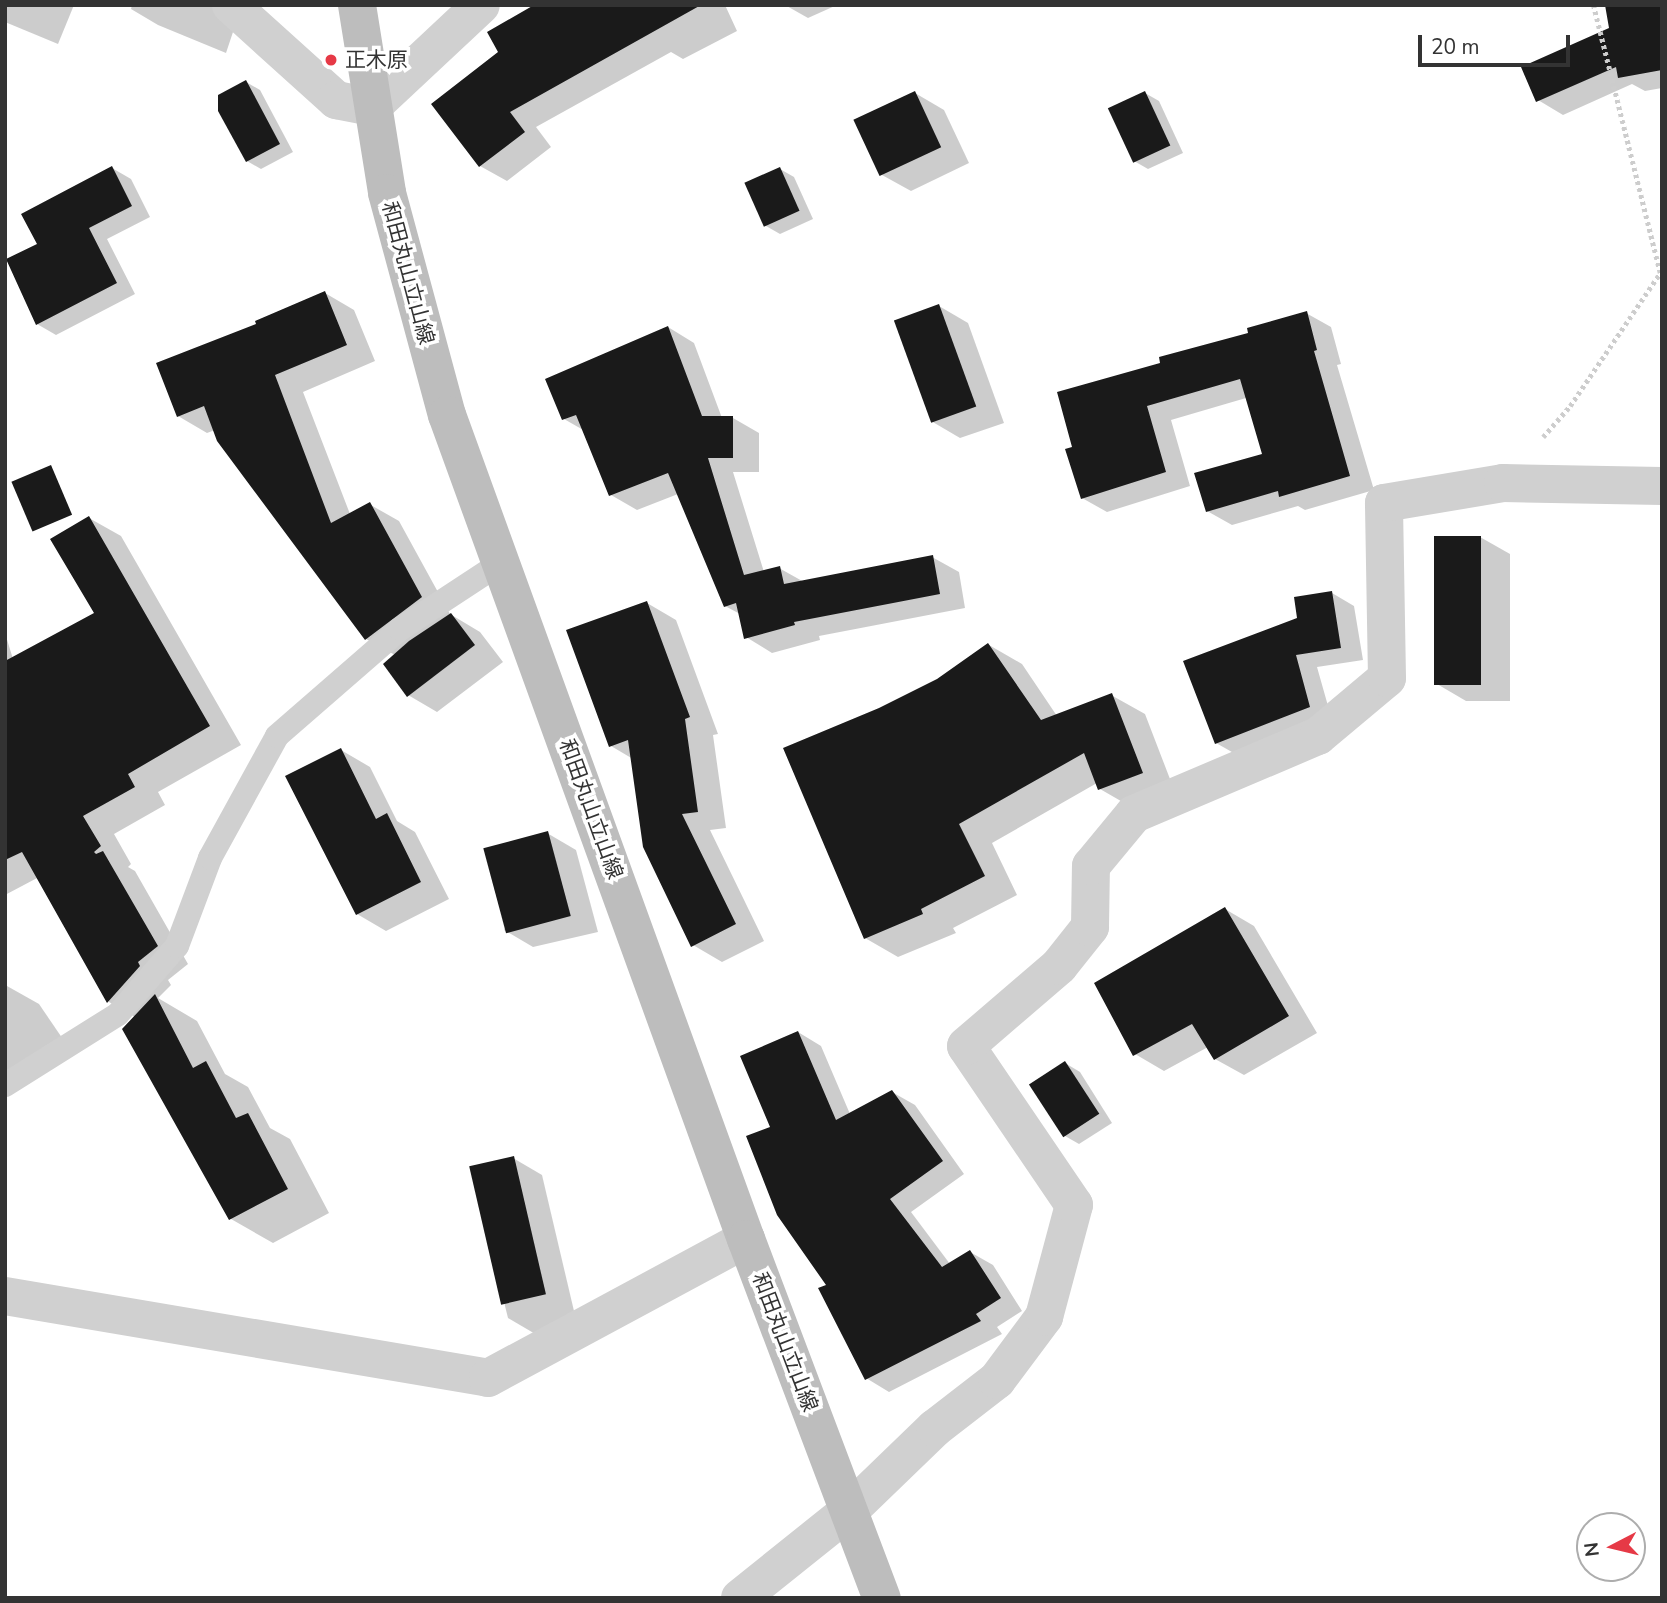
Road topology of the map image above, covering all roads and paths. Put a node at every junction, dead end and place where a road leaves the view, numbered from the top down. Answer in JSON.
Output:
{"nodes":[{"id":1,"x":231,"y":5,"type":"edge"},
{"id":2,"x":357,"y":5,"type":"edge"},
{"id":3,"x":481,"y":5,"type":"edge"},
{"id":4,"x":1593,"y":5,"type":"edge"},
{"id":5,"x":372,"y":107,"type":"junction"},
{"id":6,"x":1503,"y":483,"type":"junction"},
{"id":7,"x":1662,"y":486,"type":"edge"},
{"id":8,"x":499,"y":564,"type":"junction"},
{"id":9,"x":5,"y":1085,"type":"edge"},
{"id":10,"x":746,"y":1239,"type":"junction"},
{"id":11,"x":5,"y":1296,"type":"edge"},
{"id":12,"x":850,"y":1510,"type":"junction"},
{"id":13,"x":740,"y":1598,"type":"edge"},
{"id":14,"x":882,"y":1598,"type":"edge"}],
"edges":[{"from":1,"to":5,"type":"street"},
{"from":2,"to":5,"type":"main road","name":"和田丸山立山線"},
{"from":3,"to":5,"type":"street"},
{"from":4,"to":6,"type":"path"},
{"from":5,"to":8,"type":"main road","name":"和田丸山立山線"},
{"from":6,"to":7,"type":"street"},
{"from":6,"to":12,"type":"street"},
{"from":8,"to":9,"type":"lane"},
{"from":8,"to":10,"type":"main road","name":"和田丸山立山線"},
{"from":10,"to":11,"type":"street"},
{"from":10,"to":12,"type":"main road","name":"和田丸山立山線"},
{"from":12,"to":13,"type":"street"},
{"from":12,"to":14,"type":"main road","name":"和田丸山立山線"}]}
